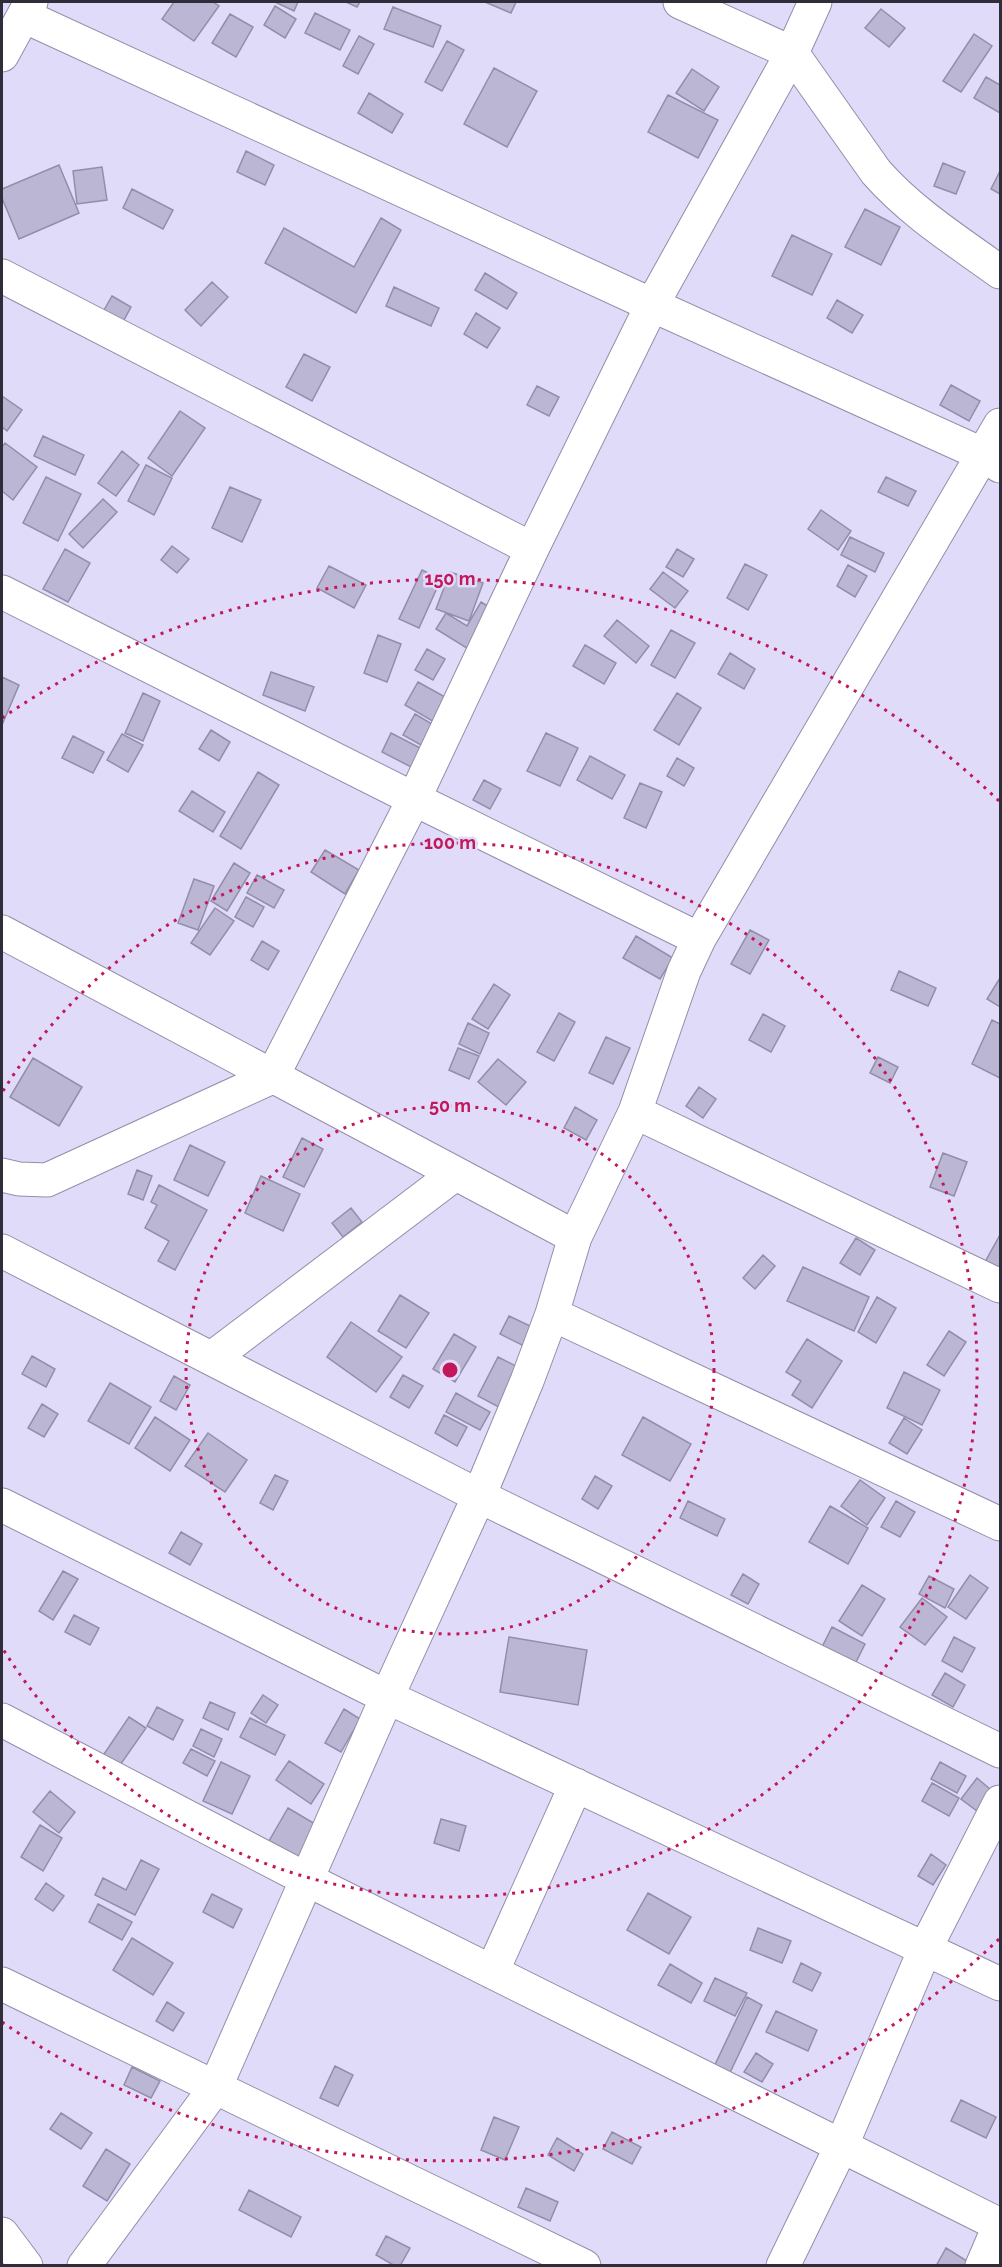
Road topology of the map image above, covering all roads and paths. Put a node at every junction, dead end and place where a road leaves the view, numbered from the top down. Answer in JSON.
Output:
{"nodes":[{"id":1,"x":680,"y":2,"type":"edge"},
{"id":2,"x":815,"y":2,"type":"edge"},
{"id":3,"x":28,"y":9,"type":"edge"},
{"id":4,"x":792,"y":54,"type":"junction"},
{"id":5,"x":2,"y":55,"type":"edge"},
{"id":6,"x":1000,"y":272,"type":"edge"},
{"id":7,"x":2,"y":276,"type":"edge"},
{"id":8,"x":652,"y":305,"type":"junction"},
{"id":9,"x":1000,"y":425,"type":"edge"},
{"id":10,"x":992,"y":460,"type":"edge"},
{"id":11,"x":532,"y":549,"type":"junction"},
{"id":12,"x":2,"y":592,"type":"edge"},
{"id":13,"x":414,"y":799,"type":"junction"},
{"id":14,"x":2,"y":932,"type":"edge"},
{"id":15,"x":699,"y":939,"type":"junction"},
{"id":16,"x":272,"y":1077,"type":"junction"},
{"id":17,"x":635,"y":1112,"type":"junction"},
{"id":18,"x":455,"y":1174,"type":"junction"},
{"id":19,"x":2,"y":1175,"type":"edge"},
{"id":20,"x":575,"y":1237,"type":"junction"},
{"id":21,"x":2,"y":1251,"type":"edge"},
{"id":22,"x":32,"y":1266,"type":"junction"},
{"id":23,"x":2,"y":1278,"type":"edge"},
{"id":24,"x":1000,"y":1286,"type":"edge"},
{"id":25,"x":552,"y":1314,"type":"junction"},
{"id":26,"x":212,"y":1358,"type":"junction"},
{"id":27,"x":479,"y":1496,"type":"junction"},
{"id":28,"x":2,"y":1504,"type":"edge"},
{"id":29,"x":1000,"y":1524,"type":"edge"},
{"id":30,"x":387,"y":1697,"type":"junction"},
{"id":31,"x":2,"y":1720,"type":"edge"},
{"id":32,"x":1000,"y":1751,"type":"edge"},
{"id":33,"x":576,"y":1785,"type":"junction"},
{"id":34,"x":1000,"y":1802,"type":"edge"},
{"id":35,"x":306,"y":1879,"type":"junction"},
{"id":36,"x":925,"y":1949,"type":"junction"},
{"id":37,"x":492,"y":1972,"type":"junction"},
{"id":38,"x":2,"y":1984,"type":"edge"},
{"id":39,"x":1000,"y":1984,"type":"edge"},
{"id":40,"x":215,"y":2088,"type":"junction"},
{"id":41,"x":842,"y":2147,"type":"junction"},
{"id":42,"x":1000,"y":2225,"type":"edge"},
{"id":43,"x":2,"y":2234,"type":"edge"},
{"id":44,"x":26,"y":2265,"type":"edge"},
{"id":45,"x":84,"y":2265,"type":"edge"},
{"id":46,"x":584,"y":2265,"type":"edge"},
{"id":47,"x":783,"y":2265,"type":"edge"},
{"id":48,"x":982,"y":2265,"type":"edge"}],
"edges":[{"from":1,"to":4,"type":"street"},
{"from":2,"to":4,"type":"street"},
{"from":3,"to":5,"type":"street"},
{"from":3,"to":8,"type":"street"},
{"from":4,"to":6,"type":"street"},
{"from":4,"to":8,"type":"street"},
{"from":7,"to":11,"type":"street"},
{"from":8,"to":10,"type":"street"},
{"from":8,"to":11,"type":"street"},
{"from":9,"to":10,"type":"street"},
{"from":10,"to":15,"type":"street"},
{"from":11,"to":13,"type":"street"},
{"from":12,"to":13,"type":"street"},
{"from":13,"to":15,"type":"street"},
{"from":13,"to":16,"type":"street"},
{"from":14,"to":16,"type":"street"},
{"from":15,"to":17,"type":"street"},
{"from":16,"to":18,"type":"street"},
{"from":16,"to":19,"type":"street"},
{"from":17,"to":20,"type":"street"},
{"from":17,"to":24,"type":"street"},
{"from":18,"to":20,"type":"street"},
{"from":18,"to":26,"type":"street"},
{"from":20,"to":25,"type":"street"},
{"from":21,"to":22,"type":"street"},
{"from":22,"to":23,"type":"street"},
{"from":22,"to":26,"type":"street"},
{"from":25,"to":27,"type":"street"},
{"from":25,"to":29,"type":"street"},
{"from":26,"to":27,"type":"street"},
{"from":27,"to":30,"type":"street"},
{"from":27,"to":32,"type":"street"},
{"from":28,"to":30,"type":"street"},
{"from":30,"to":33,"type":"street"},
{"from":30,"to":35,"type":"street"},
{"from":31,"to":35,"type":"street"},
{"from":33,"to":36,"type":"street"},
{"from":33,"to":37,"type":"street"},
{"from":34,"to":36,"type":"street"},
{"from":35,"to":37,"type":"street"},
{"from":35,"to":40,"type":"street"},
{"from":36,"to":39,"type":"street"},
{"from":36,"to":41,"type":"street"},
{"from":37,"to":41,"type":"street"},
{"from":38,"to":40,"type":"street"},
{"from":40,"to":45,"type":"street"},
{"from":40,"to":46,"type":"street"},
{"from":41,"to":42,"type":"street"},
{"from":41,"to":47,"type":"street"},
{"from":42,"to":48,"type":"street"},
{"from":43,"to":44,"type":"street"}]}
